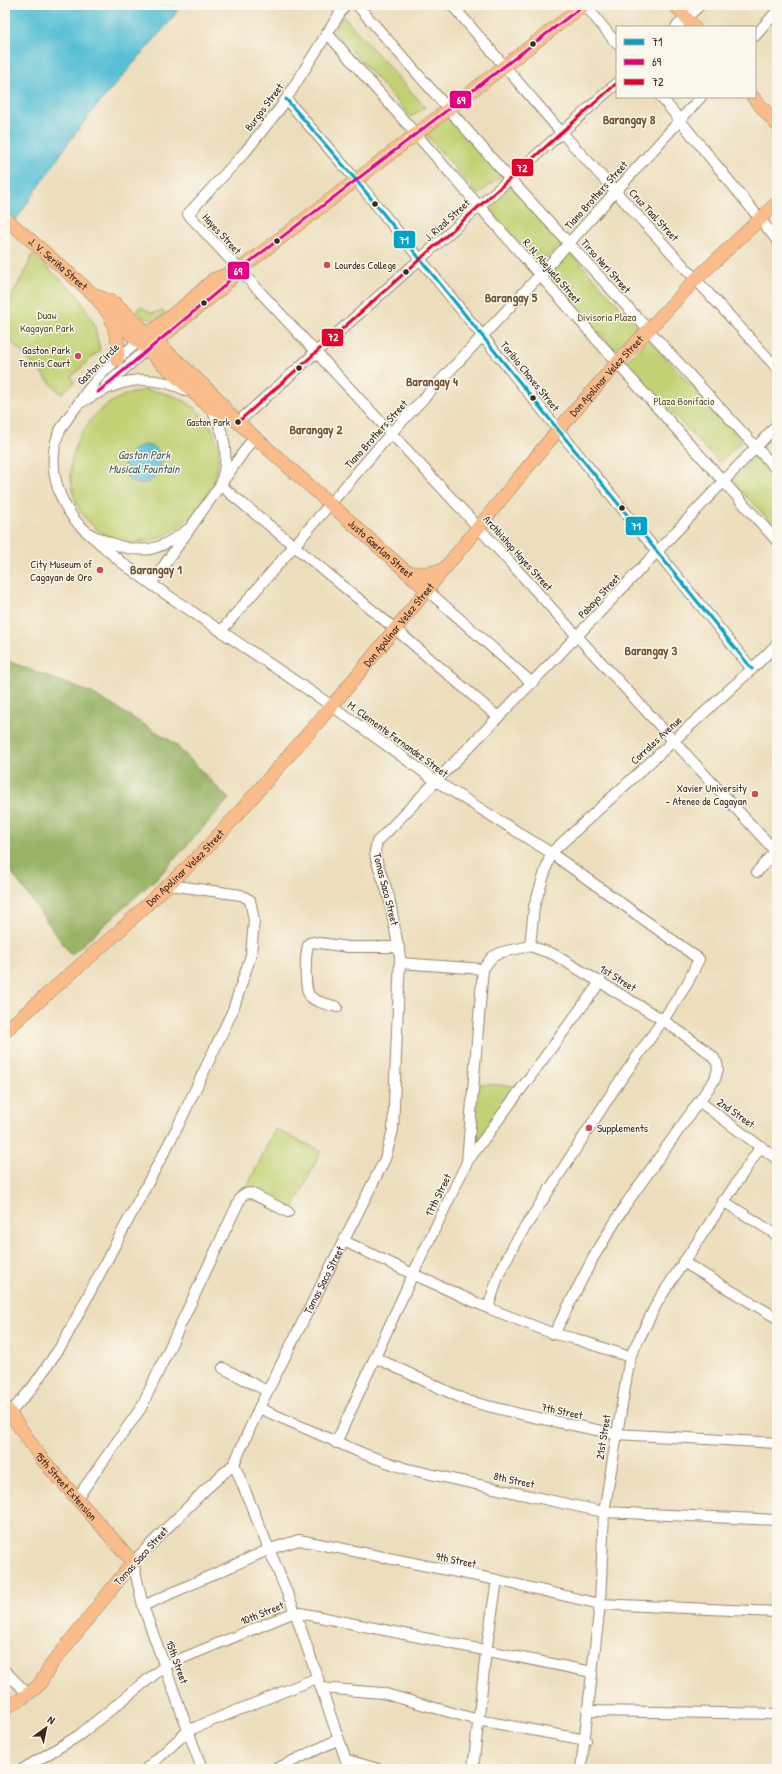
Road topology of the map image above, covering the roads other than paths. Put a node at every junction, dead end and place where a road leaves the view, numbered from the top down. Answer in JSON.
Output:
{"nodes":[{"id":1,"x":345,"y":5,"type":"edge"},
{"id":2,"x":357,"y":5,"type":"edge"},
{"id":3,"x":452,"y":5,"type":"edge"},
{"id":4,"x":585,"y":5,"type":"edge"},
{"id":5,"x":675,"y":5,"type":"edge"},
{"id":6,"x":700,"y":5,"type":"edge"},
{"id":7,"x":774,"y":5,"type":"edge"},
{"id":8,"x":777,"y":10,"type":"edge"},
{"id":9,"x":690,"y":22,"type":"edge"},
{"id":10,"x":679,"y":26,"type":"edge"},
{"id":11,"x":327,"y":33,"type":"junction"},
{"id":12,"x":756,"y":35,"type":"edge"},
{"id":13,"x":616,"y":43,"type":"edge"},
{"id":14,"x":505,"y":66,"type":"junction"},
{"id":15,"x":616,"y":84,"type":"edge"},
{"id":16,"x":662,"y":98,"type":"edge"},
{"id":17,"x":699,"y":98,"type":"edge"},
{"id":18,"x":755,"y":98,"type":"edge"},
{"id":19,"x":286,"y":99,"type":"junction"},
{"id":20,"x":448,"y":109,"type":"junction"},
{"id":21,"x":680,"y":120,"type":"junction"},
{"id":22,"x":777,"y":125,"type":"edge"},
{"id":23,"x":561,"y":132,"type":"junction"},
{"id":24,"x":415,"y":134,"type":"junction"},
{"id":25,"x":509,"y":178,"type":"junction"},
{"id":26,"x":356,"y":180,"type":"junction"},
{"id":27,"x":616,"y":191,"type":"junction"},
{"id":28,"x":777,"y":204,"type":"edge"},
{"id":29,"x":479,"y":207,"type":"junction"},
{"id":30,"x":188,"y":214,"type":"joint"},
{"id":31,"x":5,"y":218,"type":"edge"},
{"id":32,"x":760,"y":219,"type":"junction"},
{"id":33,"x":777,"y":240,"type":"edge"},
{"id":34,"x":569,"y":243,"type":"junction"},
{"id":35,"x":421,"y":260,"type":"junction"},
{"id":36,"x":240,"y":270,"type":"junction"},
{"id":37,"x":540,"y":275,"type":"junction"},
{"id":38,"x":696,"y":279,"type":"junction"},
{"id":39,"x":93,"y":294,"type":"junction"},
{"id":40,"x":108,"y":313,"type":"junction"},
{"id":41,"x":648,"y":330,"type":"junction"},
{"id":42,"x":482,"y":336,"type":"junction"},
{"id":43,"x":147,"y":342,"type":"junction"},
{"id":44,"x":316,"y":352,"type":"junction"},
{"id":45,"x":117,"y":360,"type":"junction"},
{"id":46,"x":617,"y":363,"type":"junction"},
{"id":47,"x":777,"y":368,"type":"edge"},
{"id":48,"x":98,"y":392,"type":"junction"},
{"id":49,"x":196,"y":394,"type":"junction"},
{"id":50,"x":77,"y":405,"type":"junction"},
{"id":51,"x":208,"y":406,"type":"junction"},
{"id":52,"x":234,"y":419,"type":"junction"},
{"id":53,"x":777,"y":425,"type":"edge"},
{"id":54,"x":558,"y":430,"type":"junction"},
{"id":55,"x":391,"y":433,"type":"junction"},
{"id":56,"x":254,"y":437,"type":"junction"},
{"id":57,"x":755,"y":447,"type":"junction"},
{"id":58,"x":777,"y":470,"type":"edge"},
{"id":59,"x":723,"y":481,"type":"junction"},
{"id":60,"x":220,"y":485,"type":"junction"},
{"id":61,"x":330,"y":504,"type":"junction"},
{"id":62,"x":478,"y":526,"type":"junction"},
{"id":63,"x":190,"y":528,"type":"junction"},
{"id":64,"x":88,"y":533,"type":"junction"},
{"id":65,"x":777,"y":541,"type":"edge"},
{"id":66,"x":294,"y":546,"type":"junction"},
{"id":67,"x":657,"y":552,"type":"junction"},
{"id":68,"x":443,"y":570,"type":"junction"},
{"id":69,"x":407,"y":572,"type":"junction"},
{"id":70,"x":152,"y":584,"type":"junction"},
{"id":71,"x":426,"y":590,"type":"junction"},
{"id":72,"x":394,"y":628,"type":"junction"},
{"id":73,"x":221,"y":631,"type":"junction"},
{"id":74,"x":577,"y":636,"type":"junction"},
{"id":75,"x":777,"y":644,"type":"edge"},
{"id":76,"x":752,"y":669,"type":"junction"},
{"id":77,"x":532,"y":682,"type":"junction"},
{"id":78,"x":332,"y":706,"type":"junction"},
{"id":79,"x":498,"y":717,"type":"junction"},
{"id":80,"x":674,"y":740,"type":"junction"},
{"id":81,"x":436,"y":781,"type":"junction"},
{"id":82,"x":776,"y":852,"type":"edge"},
{"id":83,"x":550,"y":853,"type":"junction"},
{"id":84,"x":757,"y":872,"type":"dead end"},
{"id":85,"x":170,"y":885,"type":"junction"},
{"id":86,"x":530,"y":946,"type":"junction"},
{"id":87,"x":399,"y":947,"type":"junction"},
{"id":88,"x":400,"y":963,"type":"junction"},
{"id":89,"x":483,"y":968,"type":"junction"},
{"id":90,"x":601,"y":981,"type":"junction"},
{"id":91,"x":337,"y":1007,"type":"dead end"},
{"id":92,"x":663,"y":1020,"type":"junction"},
{"id":93,"x":5,"y":1031,"type":"edge"},
{"id":94,"x":700,"y":1102,"type":"junction"},
{"id":95,"x":761,"y":1146,"type":"junction"},
{"id":96,"x":777,"y":1159,"type":"edge"},
{"id":97,"x":467,"y":1162,"type":"junction"},
{"id":98,"x":723,"y":1201,"type":"junction"},
{"id":99,"x":288,"y":1212,"type":"dead end"},
{"id":100,"x":777,"y":1235,"type":"edge"},
{"id":101,"x":344,"y":1241,"type":"junction"},
{"id":102,"x":683,"y":1262,"type":"junction"},
{"id":103,"x":413,"y":1274,"type":"junction"},
{"id":104,"x":488,"y":1308,"type":"junction"},
{"id":105,"x":777,"y":1318,"type":"edge"},
{"id":106,"x":554,"y":1334,"type":"junction"},
{"id":107,"x":630,"y":1357,"type":"junction"},
{"id":108,"x":376,"y":1358,"type":"junction"},
{"id":109,"x":223,"y":1368,"type":"dead end"},
{"id":110,"x":267,"y":1391,"type":"junction"},
{"id":111,"x":259,"y":1408,"type":"junction"},
{"id":112,"x":8,"y":1409,"type":"edge"},
{"id":113,"x":616,"y":1434,"type":"junction"},
{"id":114,"x":336,"y":1443,"type":"junction"},
{"id":115,"x":777,"y":1443,"type":"edge"},
{"id":116,"x":234,"y":1464,"type":"junction"},
{"id":117,"x":77,"y":1498,"type":"junction"},
{"id":118,"x":604,"y":1512,"type":"junction"},
{"id":119,"x":777,"y":1520,"type":"edge"},
{"id":120,"x":270,"y":1549,"type":"junction"},
{"id":121,"x":133,"y":1562,"type":"junction"},
{"id":122,"x":497,"y":1580,"type":"junction"},
{"id":123,"x":600,"y":1604,"type":"junction"},
{"id":124,"x":143,"y":1606,"type":"junction"},
{"id":125,"x":295,"y":1612,"type":"junction"},
{"id":126,"x":777,"y":1612,"type":"edge"},
{"id":127,"x":486,"y":1652,"type":"junction"},
{"id":128,"x":166,"y":1665,"type":"junction"},
{"id":129,"x":5,"y":1671,"type":"edge"},
{"id":130,"x":592,"y":1672,"type":"junction"},
{"id":131,"x":317,"y":1678,"type":"junction"},
{"id":132,"x":321,"y":1688,"type":"junction"},
{"id":133,"x":28,"y":1694,"type":"junction"},
{"id":134,"x":5,"y":1708,"type":"edge"},
{"id":135,"x":588,"y":1711,"type":"junction"},
{"id":136,"x":777,"y":1714,"type":"edge"},
{"id":137,"x":478,"y":1720,"type":"junction"},
{"id":138,"x":189,"y":1730,"type":"junction"},
{"id":139,"x":339,"y":1739,"type":"junction"},
{"id":140,"x":586,"y":1740,"type":"junction"},
{"id":141,"x":348,"y":1764,"type":"edge"},
{"id":142,"x":23,"y":1769,"type":"edge"},
{"id":143,"x":146,"y":1769,"type":"edge"},
{"id":144,"x":202,"y":1769,"type":"edge"},
{"id":145,"x":276,"y":1769,"type":"edge"},
{"id":146,"x":378,"y":1769,"type":"edge"},
{"id":147,"x":473,"y":1769,"type":"edge"},
{"id":148,"x":581,"y":1769,"type":"edge"}],
"edges":[{"from":1,"to":11,"type":"street","name":"Burgos Street"},
{"from":2,"to":20,"type":"street","name":"Tirso Neri Street"},
{"from":3,"to":14,"type":"street","name":"Cruz Taal Street"},
{"from":4,"to":13,"type":"street"},
{"from":4,"to":14,"type":"main road"},
{"from":5,"to":9,"type":"main road"},
{"from":6,"to":9,"type":"street"},
{"from":7,"to":8,"type":"street"},
{"from":8,"to":12,"type":"street"},
{"from":9,"to":10,"type":"street"},
{"from":11,"to":19,"type":"street","name":"Burgos Street"},
{"from":11,"to":24,"type":"street","name":"R. N. Abejuela Street"},
{"from":14,"to":20,"type":"main road"},
{"from":14,"to":23,"type":"street","name":"Cruz Taal Street"},
{"from":15,"to":23,"type":"street","name":"J. Rizal Street"},
{"from":16,"to":21,"type":"street"},
{"from":17,"to":21,"type":"street","name":"Tiano Brothers Street"},
{"from":18,"to":22,"type":"main road"},
{"from":19,"to":26,"type":"street","name":"Toribio Chaves Street"},
{"from":19,"to":30,"type":"street","name":"Burgos Street"},
{"from":20,"to":24,"type":"main road"},
{"from":20,"to":25,"type":"street","name":"Tirso Neri Street"},
{"from":21,"to":27,"type":"street","name":"Tiano Brothers Street"},
{"from":21,"to":32,"type":"street"},
{"from":23,"to":25,"type":"street","name":"J. Rizal Street"},
{"from":23,"to":27,"type":"street","name":"Cruz Taal Street"},
{"from":24,"to":26,"type":"main road"},
{"from":24,"to":29,"type":"street","name":"R. N. Abejuela Street"},
{"from":25,"to":29,"type":"street","name":"J. Rizal Street"},
{"from":25,"to":34,"type":"street","name":"Tirso Neri Street"},
{"from":26,"to":35,"type":"street","name":"Toribio Chaves Street"},
{"from":26,"to":36,"type":"main road"},
{"from":27,"to":34,"type":"street","name":"Tiano Brothers Street"},
{"from":27,"to":38,"type":"street","name":"Cruz Taal Street"},
{"from":28,"to":32,"type":"main road","name":"Don Apolinar Velez Street"},
{"from":29,"to":35,"type":"street","name":"J. Rizal Street"},
{"from":29,"to":37,"type":"street","name":"R. N. Abejuela Street"},
{"from":30,"to":36,"type":"street","name":"Hayes Street"},
{"from":31,"to":39,"type":"main road","name":"J. V. Seriña Street"},
{"from":32,"to":33,"type":"street"},
{"from":32,"to":38,"type":"main road","name":"Don Apolinar Velez Street"},
{"from":34,"to":37,"type":"street","name":"Tiano Brothers Street"},
{"from":34,"to":41,"type":"street","name":"Tirso Neri Street"},
{"from":35,"to":42,"type":"street","name":"Toribio Chaves Street"},
{"from":35,"to":44,"type":"street","name":"J. Rizal Street"},
{"from":36,"to":43,"type":"main road"},
{"from":36,"to":44,"type":"street","name":"Archbishop Hayes Street"},
{"from":37,"to":42,"type":"street","name":"Tiano Brothers Street"},
{"from":37,"to":46,"type":"street","name":"R. N. Abejuela Street"},
{"from":38,"to":41,"type":"main road","name":"Don Apolinar Velez Street"},
{"from":38,"to":47,"type":"street","name":"Cruz Taal Street"},
{"from":39,"to":40,"type":"main road","name":"J. V. Seriña Street"},
{"from":39,"to":43,"type":"main road","name":"J. V. Seriña Street"},
{"from":40,"to":43,"type":"main road","name":"J. V. Seriña Street"},
{"from":40,"to":45,"type":"main road"},
{"from":41,"to":46,"type":"main road","name":"Don Apolinar Velez Street"},
{"from":41,"to":57,"type":"street","name":"Tirso Neri Street"},
{"from":42,"to":54,"type":"street","name":"Toribio Chaves Street"},
{"from":42,"to":55,"type":"street","name":"Tiano Brothers Street"},
{"from":43,"to":45,"type":"street","name":"Gaston Circle"},
{"from":43,"to":48,"type":"street","name":"Gaston Circle"},
{"from":43,"to":49,"type":"main road","name":"Justo Gaerlan Street"},
{"from":43,"to":52,"type":"main road","name":"Justo Gaerlan Street"},
{"from":44,"to":52,"type":"street","name":"J. Rizal Street"},
{"from":44,"to":55,"type":"street","name":"Archbishop Hayes Street"},
{"from":45,"to":50,"type":"street","name":"Gaston Circle"},
{"from":46,"to":54,"type":"main road","name":"Don Apolinar Velez Street"},
{"from":46,"to":59,"type":"street","name":"R. N. Abejuela Street"},
{"from":48,"to":49,"type":"street","name":"Gaston Circle"},
{"from":48,"to":50,"type":"street","name":"Gaston Circle"},
{"from":49,"to":51,"type":"main road","name":"Justo Gaerlan Street"},
{"from":50,"to":64,"type":"street","name":"Gaston Circle"},
{"from":51,"to":52,"type":"main road","name":"Justo Gaerlan Street"},
{"from":51,"to":60,"type":"street"},
{"from":52,"to":56,"type":"main road","name":"Justo Gaerlan Street"},
{"from":53,"to":57,"type":"street","name":"Pabayo Street"},
{"from":54,"to":62,"type":"main road","name":"Don Apolinar Velez Street"},
{"from":54,"to":67,"type":"street","name":"Toribio Chaves Street"},
{"from":55,"to":61,"type":"street","name":"Tiano Brothers Street"},
{"from":55,"to":62,"type":"street","name":"Archbishop Hayes Street"},
{"from":56,"to":60,"type":"street"},
{"from":56,"to":61,"type":"main road","name":"Justo Gaerlan Street"},
{"from":57,"to":58,"type":"street","name":"Tirso Neri Street"},
{"from":57,"to":59,"type":"street","name":"Pabayo Street"},
{"from":59,"to":65,"type":"street","name":"R. N. Abejuela Street"},
{"from":59,"to":67,"type":"street","name":"Pabayo Street"},
{"from":60,"to":63,"type":"street"},
{"from":60,"to":66,"type":"street"},
{"from":61,"to":66,"type":"street","name":"Tiano Brothers Street"},
{"from":61,"to":69,"type":"main road","name":"Justo Gaerlan Street"},
{"from":62,"to":68,"type":"main road","name":"Don Apolinar Velez Street"},
{"from":62,"to":74,"type":"street","name":"Archbishop Hayes Street"},
{"from":63,"to":64,"type":"street","name":"Gaston Circle"},
{"from":63,"to":70,"type":"street"},
{"from":64,"to":70,"type":"street","name":"M. Clemente Fernandez Street"},
{"from":66,"to":72,"type":"street"},
{"from":66,"to":73,"type":"street","name":"Tiano Brothers Street"},
{"from":67,"to":74,"type":"street","name":"Pabayo Street"},
{"from":67,"to":76,"type":"street","name":"Toribio Chaves Street"},
{"from":68,"to":69,"type":"main road"},
{"from":68,"to":71,"type":"main road","name":"Don Apolinar Velez Street"},
{"from":69,"to":71,"type":"main road","name":"Justo Gaerlan Street"},
{"from":70,"to":73,"type":"street","name":"M. Clemente Fernandez Street"},
{"from":71,"to":72,"type":"main road","name":"Don Apolinar Velez Street"},
{"from":71,"to":77,"type":"street","name":"Justo Gaerlan Street"},
{"from":72,"to":78,"type":"main road","name":"Don Apolinar Velez Street"},
{"from":72,"to":79,"type":"street"},
{"from":73,"to":78,"type":"street","name":"M. Clemente Fernandez Street"},
{"from":74,"to":77,"type":"street","name":"Pabayo Street"},
{"from":74,"to":80,"type":"street","name":"Archbishop Hayes Street"},
{"from":75,"to":76,"type":"street","name":"Corrales Avenue"},
{"from":76,"to":80,"type":"street","name":"Corrales Avenue"},
{"from":77,"to":79,"type":"street","name":"Pabayo Street"},
{"from":78,"to":81,"type":"street","name":"M. Clemente Fernandez Street"},
{"from":78,"to":85,"type":"main road","name":"Don Apolinar Velez Street"},
{"from":79,"to":81,"type":"street","name":"Pabayo Street"},
{"from":80,"to":82,"type":"street","name":"Archbishop Hayes Street"},
{"from":80,"to":83,"type":"street","name":"Corrales Avenue"},
{"from":81,"to":83,"type":"street","name":"M. Clemente Fernandez Street"},
{"from":81,"to":87,"type":"street","name":"Tomas Saco Street"},
{"from":82,"to":84,"type":"street"},
{"from":83,"to":86,"type":"street"},
{"from":83,"to":92,"type":"street","name":"M. Clemente Fernandez Street"},
{"from":85,"to":93,"type":"main road","name":"Don Apolinar Velez Street"},
{"from":85,"to":112,"type":"street"},
{"from":86,"to":89,"type":"street"},
{"from":86,"to":90,"type":"street","name":"1st Street"},
{"from":87,"to":88,"type":"street","name":"Tomas Saco Street"},
{"from":87,"to":91,"type":"street"},
{"from":88,"to":89,"type":"street"},
{"from":88,"to":101,"type":"street","name":"Tomas Saco Street"},
{"from":89,"to":97,"type":"street"},
{"from":90,"to":92,"type":"street","name":"1st Street"},
{"from":90,"to":97,"type":"street","name":"17th Street"},
{"from":92,"to":94,"type":"street","name":"1st Street"},
{"from":92,"to":104,"type":"street"},
{"from":94,"to":95,"type":"street","name":"2nd Street"},
{"from":94,"to":106,"type":"street"},
{"from":95,"to":96,"type":"street","name":"2nd Street"},
{"from":95,"to":98,"type":"street","name":"21st Street"},
{"from":97,"to":103,"type":"street","name":"17th Street"},
{"from":98,"to":100,"type":"street"},
{"from":98,"to":102,"type":"street","name":"21st Street"},
{"from":99,"to":117,"type":"street"},
{"from":101,"to":103,"type":"street"},
{"from":101,"to":110,"type":"street","name":"Tomas Saco Street"},
{"from":102,"to":105,"type":"street"},
{"from":102,"to":107,"type":"street","name":"21st Street"},
{"from":103,"to":104,"type":"street"},
{"from":103,"to":108,"type":"street","name":"17th Street"},
{"from":104,"to":106,"type":"street"},
{"from":106,"to":107,"type":"street"},
{"from":107,"to":113,"type":"street","name":"21st Street"},
{"from":108,"to":113,"type":"street","name":"7th Street"},
{"from":108,"to":114,"type":"street","name":"17th Street"},
{"from":109,"to":110,"type":"street"},
{"from":110,"to":111,"type":"street","name":"Tomas Saco Street"},
{"from":111,"to":114,"type":"street","name":"8th Street"},
{"from":111,"to":116,"type":"street","name":"Tomas Saco Street"},
{"from":112,"to":117,"type":"main road","name":"15th Street Extension"},
{"from":113,"to":115,"type":"street","name":"7th Street"},
{"from":113,"to":118,"type":"street","name":"21st Street"},
{"from":114,"to":118,"type":"street","name":"8th Street"},
{"from":116,"to":120,"type":"street"},
{"from":116,"to":121,"type":"street","name":"Tomas Saco Street"},
{"from":117,"to":121,"type":"main road","name":"15th Street Extension"},
{"from":118,"to":119,"type":"street","name":"8th Street"},
{"from":118,"to":123,"type":"street","name":"21st Street"},
{"from":120,"to":122,"type":"street","name":"9th Street"},
{"from":120,"to":124,"type":"street","name":"9th Street"},
{"from":120,"to":125,"type":"street"},
{"from":121,"to":124,"type":"street","name":"15th Street"},
{"from":121,"to":133,"type":"main road","name":"Tomas Saco Street"},
{"from":122,"to":123,"type":"street","name":"9th Street"},
{"from":122,"to":127,"type":"street"},
{"from":123,"to":126,"type":"street","name":"9th Street"},
{"from":123,"to":130,"type":"street","name":"21st Street"},
{"from":124,"to":128,"type":"street","name":"15th Street"},
{"from":125,"to":127,"type":"street","name":"10th Street"},
{"from":125,"to":128,"type":"street","name":"10th Street"},
{"from":125,"to":131,"type":"street"},
{"from":127,"to":130,"type":"street","name":"10th Street"},
{"from":127,"to":137,"type":"street"},
{"from":128,"to":138,"type":"street","name":"15th Street"},
{"from":128,"to":142,"type":"street","name":"10th Street"},
{"from":129,"to":133,"type":"street"},
{"from":130,"to":135,"type":"street","name":"21st Street"},
{"from":131,"to":132,"type":"street"},
{"from":131,"to":138,"type":"street"},
{"from":132,"to":137,"type":"street"},
{"from":132,"to":139,"type":"street"},
{"from":133,"to":134,"type":"main road","name":"Tomas Saco Street"},
{"from":135,"to":136,"type":"street"},
{"from":135,"to":140,"type":"street","name":"21st Street"},
{"from":137,"to":140,"type":"street"},
{"from":137,"to":147,"type":"street"},
{"from":138,"to":143,"type":"street"},
{"from":138,"to":144,"type":"street","name":"15th Street"},
{"from":139,"to":141,"type":"street"},
{"from":139,"to":145,"type":"street"},
{"from":140,"to":148,"type":"street","name":"21st Street"},
{"from":141,"to":146,"type":"street"}]}
